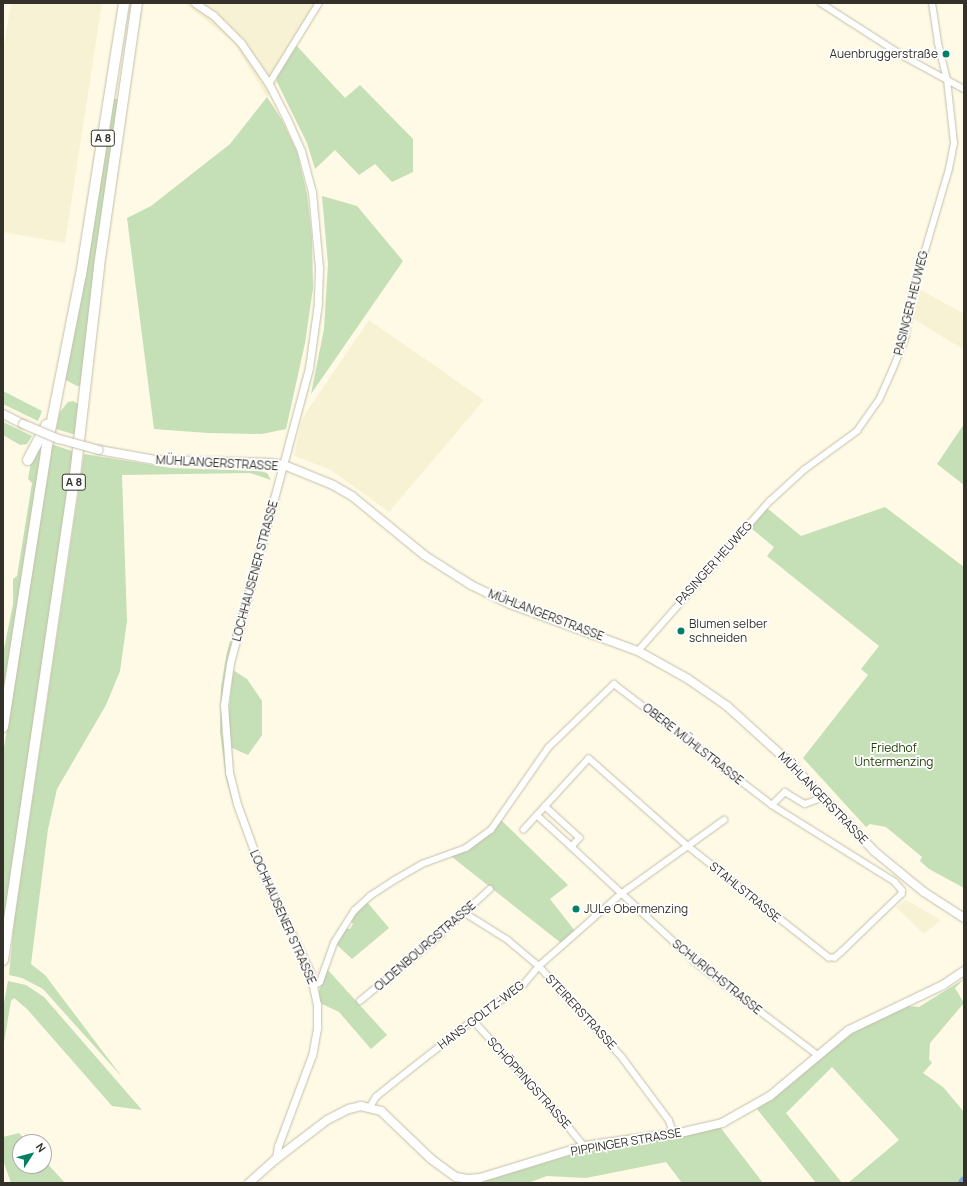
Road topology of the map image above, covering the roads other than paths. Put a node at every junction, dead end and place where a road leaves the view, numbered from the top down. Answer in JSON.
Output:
{"nodes":[{"id":1,"x":124,"y":3,"type":"edge"},
{"id":2,"x":137,"y":3,"type":"edge"},
{"id":3,"x":195,"y":3,"type":"edge"},
{"id":4,"x":318,"y":3,"type":"edge"},
{"id":5,"x":821,"y":3,"type":"edge"},
{"id":6,"x":932,"y":3,"type":"edge"},
{"id":7,"x":947,"y":80,"type":"junction"},
{"id":8,"x":269,"y":84,"type":"junction"},
{"id":9,"x":964,"y":89,"type":"edge"},
{"id":10,"x":54,"y":410,"type":"junction"},
{"id":11,"x":3,"y":414,"type":"edge"},
{"id":12,"x":28,"y":460,"type":"dead end"},
{"id":13,"x":284,"y":466,"type":"junction"},
{"id":14,"x":638,"y":651,"type":"junction"},
{"id":15,"x":3,"y":727,"type":"edge"},
{"id":16,"x":820,"y":795,"type":"junction"},
{"id":17,"x":772,"y":805,"type":"junction"},
{"id":18,"x":545,"y":806,"type":"junction"},
{"id":19,"x":536,"y":815,"type":"junction"},
{"id":20,"x":724,"y":820,"type":"dead end"},
{"id":21,"x":524,"y":830,"type":"dead end"},
{"id":22,"x":687,"y":846,"type":"junction"},
{"id":23,"x":572,"y":847,"type":"junction"},
{"id":24,"x":490,"y":889,"type":"dead end"},
{"id":25,"x":621,"y":894,"type":"junction"},
{"id":26,"x":902,"y":894,"type":"joint"},
{"id":27,"x":465,"y":913,"type":"junction"},
{"id":28,"x":964,"y":918,"type":"edge"},
{"id":29,"x":3,"y":960,"type":"edge"},
{"id":30,"x":539,"y":966,"type":"junction"},
{"id":31,"x":964,"y":971,"type":"edge"},
{"id":32,"x":314,"y":986,"type":"junction"},
{"id":33,"x":360,"y":1001,"type":"dead end"},
{"id":34,"x":472,"y":1020,"type":"junction"},
{"id":35,"x":818,"y":1055,"type":"junction"},
{"id":36,"x":370,"y":1107,"type":"junction"},
{"id":37,"x":674,"y":1133,"type":"junction"},
{"id":38,"x":584,"y":1146,"type":"junction"},
{"id":39,"x":276,"y":1159,"type":"junction"},
{"id":40,"x":249,"y":1183,"type":"edge"}],
"edges":[{"from":1,"to":10,"type":"highway","number":"A 8"},
{"from":2,"to":29,"type":"highway","number":"A 8"},
{"from":3,"to":8,"type":"street","name":"LOCHHAUSENER STRASSE"},
{"from":4,"to":8,"type":"street"},
{"from":5,"to":7,"type":"street"},
{"from":6,"to":7,"type":"street","name":"PASINGER HEUWEG"},
{"from":7,"to":9,"type":"street"},
{"from":7,"to":14,"type":"street","name":"PASINGER HEUWEG"},
{"from":8,"to":13,"type":"street","name":"LOCHHAUSENER STRASSE"},
{"from":10,"to":12,"type":"highway"},
{"from":10,"to":15,"type":"highway","number":"A 8"},
{"from":11,"to":13,"type":"main road","name":"MÜHLANGERSTRASSE","bridge":true},
{"from":13,"to":14,"type":"main road","name":"MÜHLANGERSTRASSE"},
{"from":13,"to":32,"type":"street","name":"LOCHHAUSENER STRASSE"},
{"from":14,"to":16,"type":"main road","name":"MÜHLANGERSTRASSE"},
{"from":16,"to":17,"type":"street"},
{"from":16,"to":28,"type":"main road","name":"MÜHLANGERSTRASSE"},
{"from":17,"to":26,"type":"street","name":"OBERE MÜHLSTRASSE"},
{"from":17,"to":32,"type":"street","name":"OBERE MÜHLSTRASSE"},
{"from":18,"to":19,"type":"street"},
{"from":18,"to":22,"type":"street","name":"STAHLSTRASSE"},
{"from":18,"to":23,"type":"street"},
{"from":19,"to":21,"type":"street"},
{"from":19,"to":23,"type":"street","name":"SCHURICHSTRASSE"},
{"from":20,"to":22,"type":"street","name":"HANS-GOLTZ-WEG"},
{"from":22,"to":25,"type":"street","name":"HANS-GOLTZ-WEG"},
{"from":22,"to":26,"type":"street","name":"STAHLSTRASSE"},
{"from":23,"to":25,"type":"street","name":"SCHURICHSTRASSE"},
{"from":24,"to":27,"type":"street","name":"OLDENBOURGSTRASSE"},
{"from":25,"to":30,"type":"street","name":"HANS-GOLTZ-WEG"},
{"from":25,"to":35,"type":"street","name":"SCHURICHSTRASSE"},
{"from":27,"to":30,"type":"street","name":"STEIRERSTRASSE"},
{"from":27,"to":33,"type":"street","name":"OLDENBOURGSTRASSE"},
{"from":30,"to":34,"type":"street","name":"HANS-GOLTZ-WEG"},
{"from":30,"to":37,"type":"street","name":"STEIRERSTRASSE"},
{"from":31,"to":35,"type":"main road","name":"PIPPINGER STRASSE"},
{"from":32,"to":39,"type":"street","name":"LOCHHAUSENER STRASSE"},
{"from":34,"to":36,"type":"street","name":"HANS-GOLTZ-WEG"},
{"from":34,"to":38,"type":"street","name":"SCHÖPPINGSTRASSE"},
{"from":35,"to":37,"type":"main road","name":"PIPPINGER STRASSE"},
{"from":36,"to":38,"type":"main road","name":"PIPPINGER STRASSE"},
{"from":36,"to":39,"type":"main road"},
{"from":37,"to":38,"type":"main road","name":"PIPPINGER STRASSE"},
{"from":39,"to":40,"type":"main road"}]}
